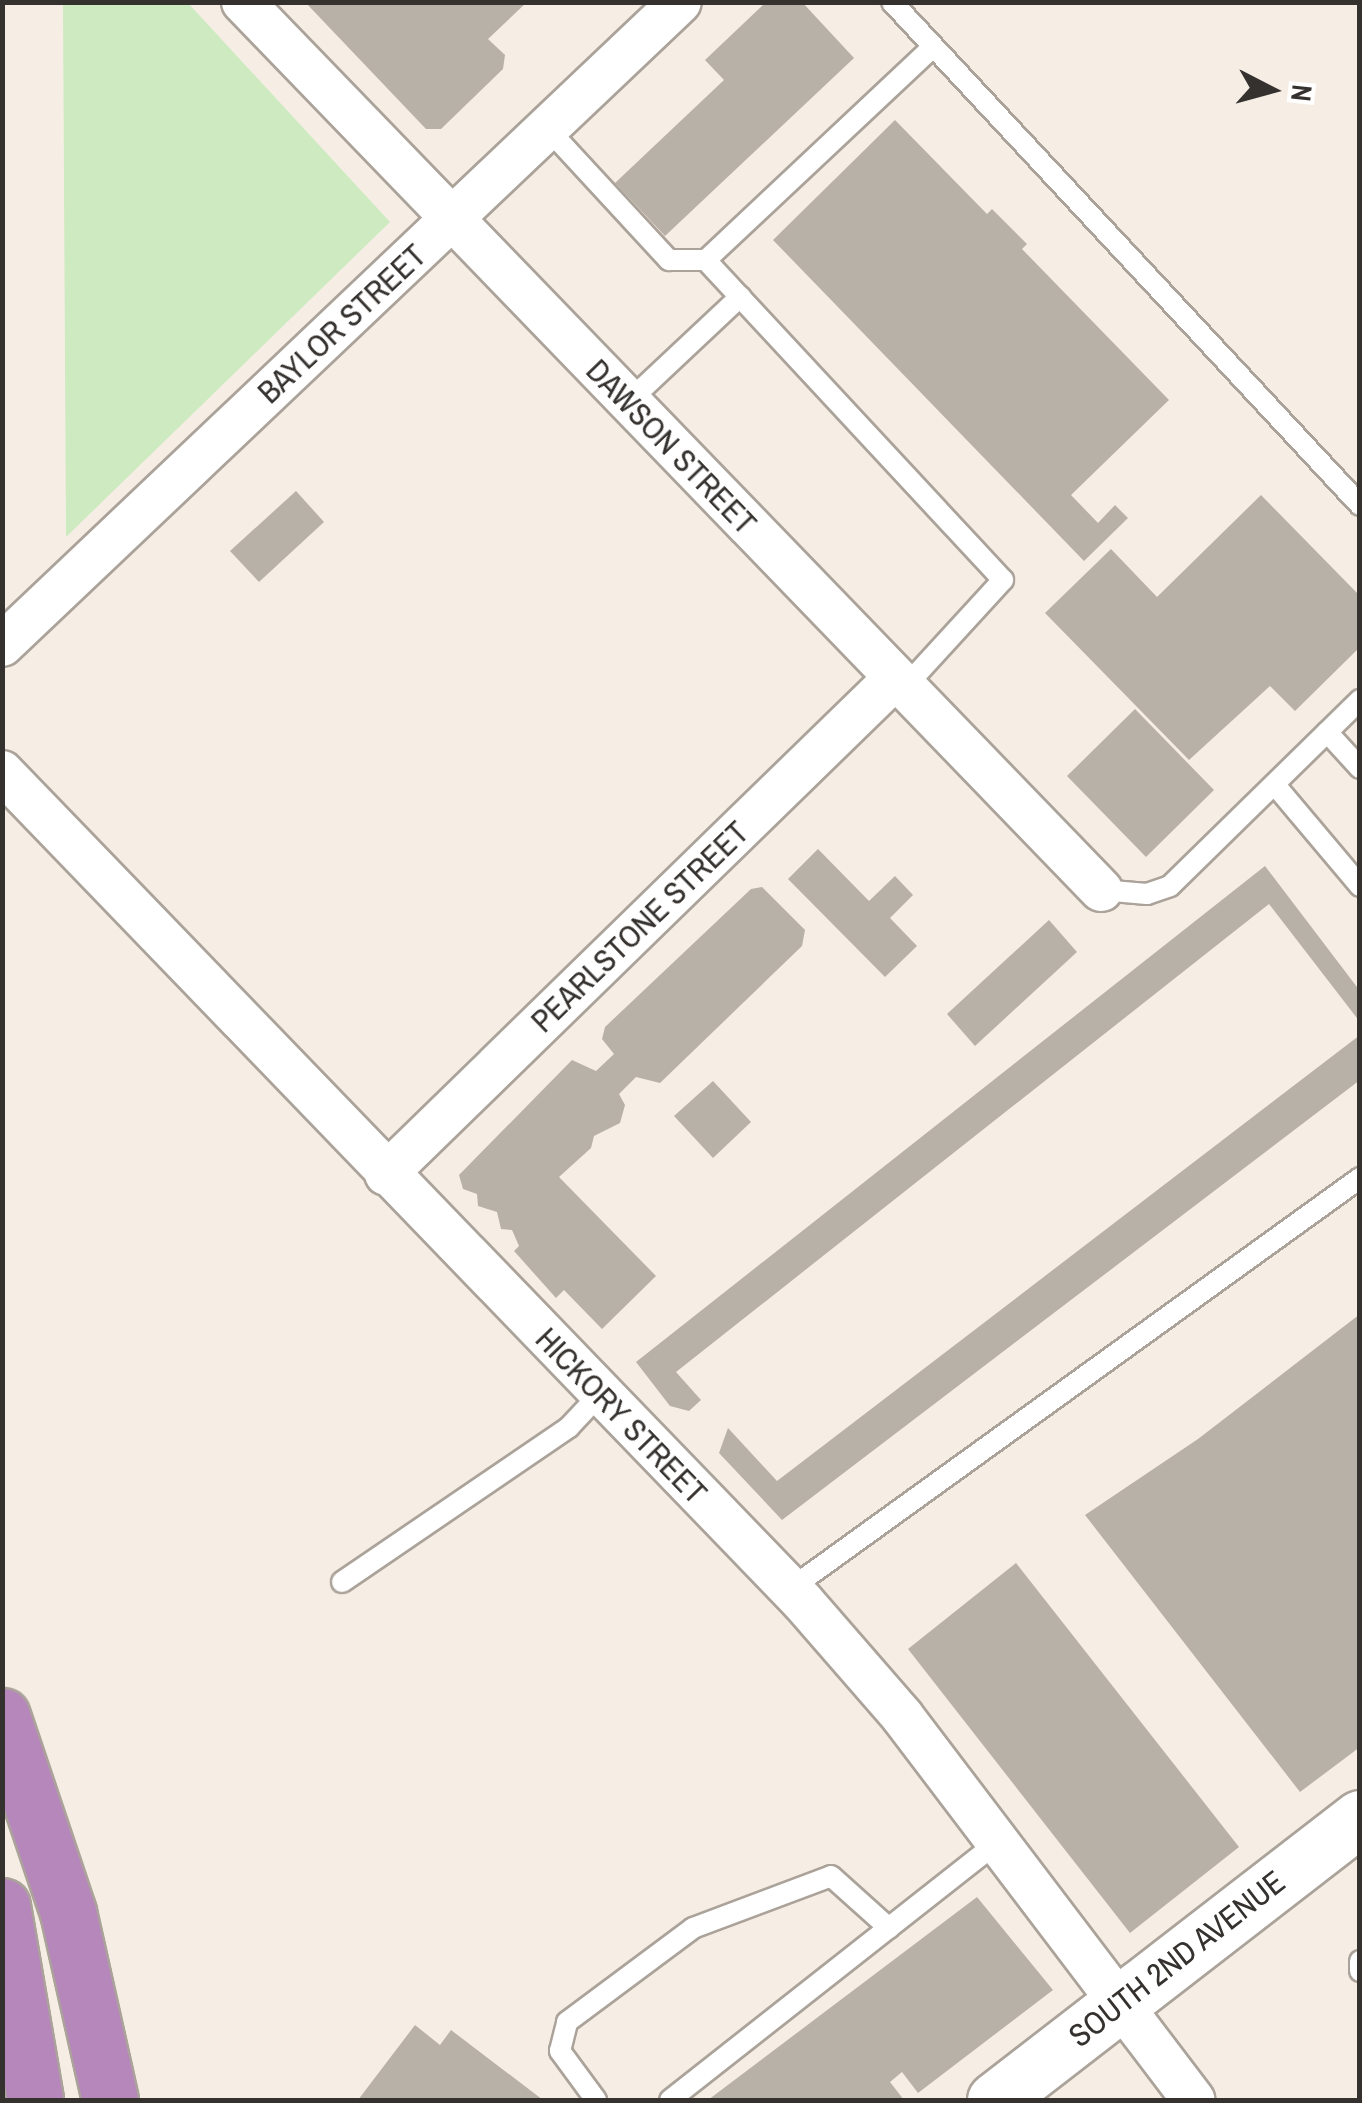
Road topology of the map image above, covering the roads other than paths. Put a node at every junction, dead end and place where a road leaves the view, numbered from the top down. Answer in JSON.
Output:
{"nodes":[{"id":1,"x":244,"y":2,"type":"edge"},
{"id":2,"x":680,"y":2,"type":"edge"},
{"id":3,"x":892,"y":2,"type":"edge"},
{"id":4,"x":934,"y":47,"type":"junction"},
{"id":5,"x":547,"y":128,"type":"junction"},
{"id":6,"x":452,"y":220,"type":"junction"},
{"id":7,"x":706,"y":260,"type":"junction"},
{"id":8,"x":740,"y":296,"type":"junction"},
{"id":9,"x":628,"y":402,"type":"junction"},
{"id":10,"x":1360,"y":505,"type":"edge"},
{"id":11,"x":2,"y":645,"type":"edge"},
{"id":12,"x":899,"y":684,"type":"junction"},
{"id":13,"x":1360,"y":700,"type":"edge"},
{"id":14,"x":1328,"y":732,"type":"junction"},
{"id":15,"x":1360,"y":768,"type":"edge"},
{"id":16,"x":2,"y":772,"type":"edge"},
{"id":17,"x":1275,"y":785,"type":"junction"},
{"id":18,"x":1360,"y":886,"type":"edge"},
{"id":19,"x":1101,"y":890,"type":"joint"},
{"id":20,"x":386,"y":1174,"type":"junction"},
{"id":21,"x":1360,"y":1178,"type":"edge"},
{"id":22,"x":600,"y":1394,"type":"junction"},
{"id":23,"x":342,"y":1582,"type":"dead end"},
{"id":24,"x":790,"y":1588,"type":"junction"},
{"id":25,"x":2,"y":1716,"type":"edge"},
{"id":26,"x":1360,"y":1818,"type":"edge"},
{"id":27,"x":999,"y":1842,"type":"junction"},
{"id":28,"x":2,"y":1906,"type":"edge"},
{"id":29,"x":889,"y":1928,"type":"junction"},
{"id":30,"x":1360,"y":1961,"type":"edge"},
{"id":31,"x":1360,"y":1970,"type":"edge"},
{"id":32,"x":1118,"y":2004,"type":"junction"},
{"id":33,"x":35,"y":2100,"type":"edge"},
{"id":34,"x":110,"y":2100,"type":"edge"},
{"id":35,"x":596,"y":2100,"type":"edge"},
{"id":36,"x":670,"y":2100,"type":"edge"},
{"id":37,"x":994,"y":2100,"type":"edge"},
{"id":38,"x":1193,"y":2100,"type":"edge"}],
"edges":[{"from":1,"to":6,"type":"street","name":"DAWSON STREET"},
{"from":2,"to":5,"type":"street","name":"BAYLOR STREET"},
{"from":3,"to":4,"type":"lane"},
{"from":4,"to":7,"type":"lane"},
{"from":4,"to":10,"type":"lane"},
{"from":5,"to":6,"type":"street","name":"BAYLOR STREET"},
{"from":5,"to":7,"type":"lane"},
{"from":6,"to":9,"type":"street","name":"DAWSON STREET"},
{"from":6,"to":11,"type":"street","name":"BAYLOR STREET"},
{"from":7,"to":8,"type":"lane"},
{"from":8,"to":9,"type":"lane"},
{"from":8,"to":12,"type":"lane"},
{"from":9,"to":12,"type":"street","name":"DAWSON STREET"},
{"from":12,"to":19,"type":"street","name":"DAWSON STREET"},
{"from":12,"to":20,"type":"street","name":"PEARLSTONE STREET"},
{"from":13,"to":14,"type":"lane"},
{"from":14,"to":15,"type":"lane"},
{"from":14,"to":17,"type":"lane"},
{"from":16,"to":20,"type":"street","name":"HICKORY STREET"},
{"from":17,"to":18,"type":"lane"},
{"from":17,"to":19,"type":"lane"},
{"from":20,"to":22,"type":"street","name":"HICKORY STREET"},
{"from":21,"to":24,"type":"lane"},
{"from":22,"to":23,"type":"lane"},
{"from":22,"to":24,"type":"street","name":"HICKORY STREET"},
{"from":24,"to":27,"type":"street","name":"HICKORY STREET"},
{"from":25,"to":34,"type":"highway"},
{"from":26,"to":32,"type":"main road","name":"SOUTH 2ND AVENUE"},
{"from":27,"to":29,"type":"lane"},
{"from":27,"to":32,"type":"street","name":"HICKORY STREET"},
{"from":28,"to":33,"type":"highway"},
{"from":29,"to":35,"type":"lane"},
{"from":29,"to":36,"type":"lane"},
{"from":30,"to":31,"type":"lane"},
{"from":32,"to":37,"type":"main road","name":"SOUTH 2ND AVENUE"},
{"from":32,"to":38,"type":"street","name":"HICKORY STREET"}]}
